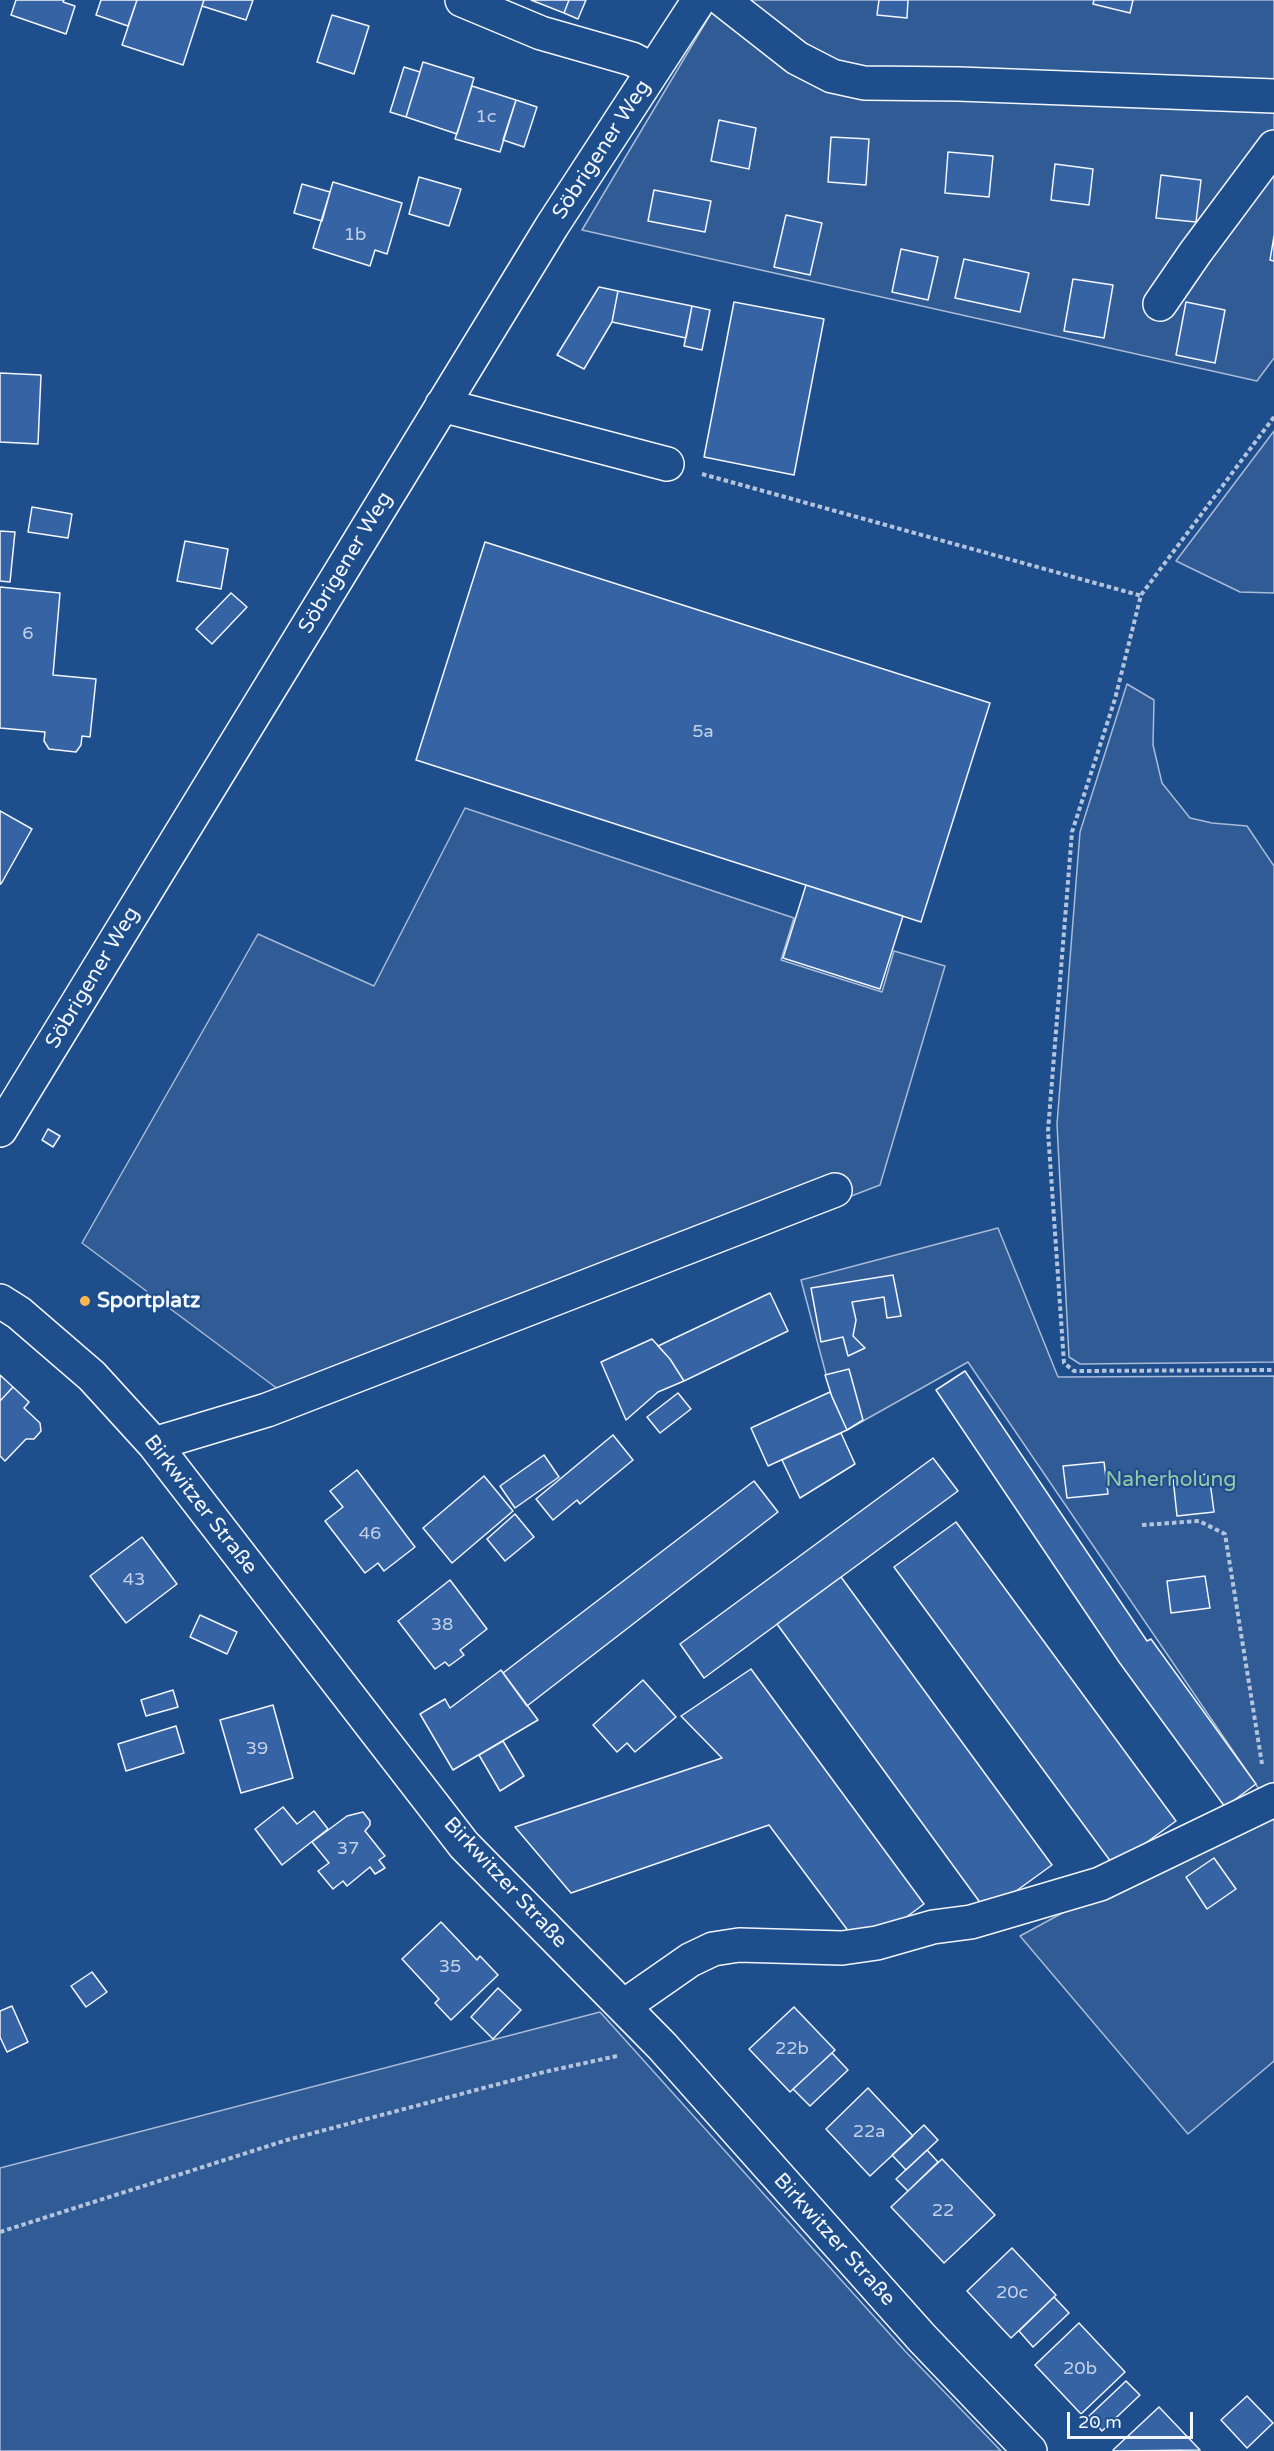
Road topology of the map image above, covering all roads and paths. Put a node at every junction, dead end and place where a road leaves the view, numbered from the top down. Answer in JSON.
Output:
{"nodes":[{"id":1,"x":699,"y":0,"type":"edge"},
{"id":2,"x":723,"y":0,"type":"edge"},
{"id":3,"x":464,"y":1,"type":"edge"},
{"id":4,"x":653,"y":70,"type":"junction"},
{"id":5,"x":1274,"y":96,"type":"edge"},
{"id":6,"x":1274,"y":147,"type":"edge"},
{"id":7,"x":1160,"y":304,"type":"dead end"},
{"id":8,"x":442,"y":405,"type":"junction"},
{"id":9,"x":1274,"y":417,"type":"edge"},
{"id":10,"x":667,"y":464,"type":"joint"},
{"id":11,"x":1142,"y":596,"type":"junction"},
{"id":12,"x":0,"y":1130,"type":"edge"},
{"id":13,"x":835,"y":1190,"type":"dead end"},
{"id":14,"x":0,"y":1301,"type":"edge"},
{"id":15,"x":1274,"y":1370,"type":"edge"},
{"id":16,"x":154,"y":1444,"type":"junction"},
{"id":17,"x":1142,"y":1525,"type":"dead end"},
{"id":18,"x":1271,"y":1802,"type":"edge"},
{"id":19,"x":624,"y":2006,"type":"junction"},
{"id":20,"x":662,"y":2046,"type":"junction"},
{"id":21,"x":0,"y":2232,"type":"edge"},
{"id":22,"x":1030,"y":2451,"type":"edge"}],
"edges":[{"from":1,"to":4,"type":"street","name":"Söbrigener Weg"},
{"from":2,"to":5,"type":"street"},
{"from":3,"to":4,"type":"street"},
{"from":4,"to":8,"type":"street","name":"Söbrigener Weg"},
{"from":6,"to":7,"type":"street"},
{"from":8,"to":10,"type":"street"},
{"from":8,"to":12,"type":"street","name":"Söbrigener Weg"},
{"from":9,"to":11,"type":"path"},
{"from":10,"to":11,"type":"path"},
{"from":11,"to":15,"type":"path"},
{"from":13,"to":16,"type":"street"},
{"from":14,"to":16,"type":"street","name":"Birkwitzer Straße"},
{"from":16,"to":19,"type":"street","name":"Birkwitzer Straße"},
{"from":17,"to":18,"type":"path"},
{"from":18,"to":19,"type":"street"},
{"from":19,"to":20,"type":"street","name":"Birkwitzer Straße"},
{"from":20,"to":21,"type":"path"},
{"from":20,"to":22,"type":"street","name":"Birkwitzer Straße"}]}
